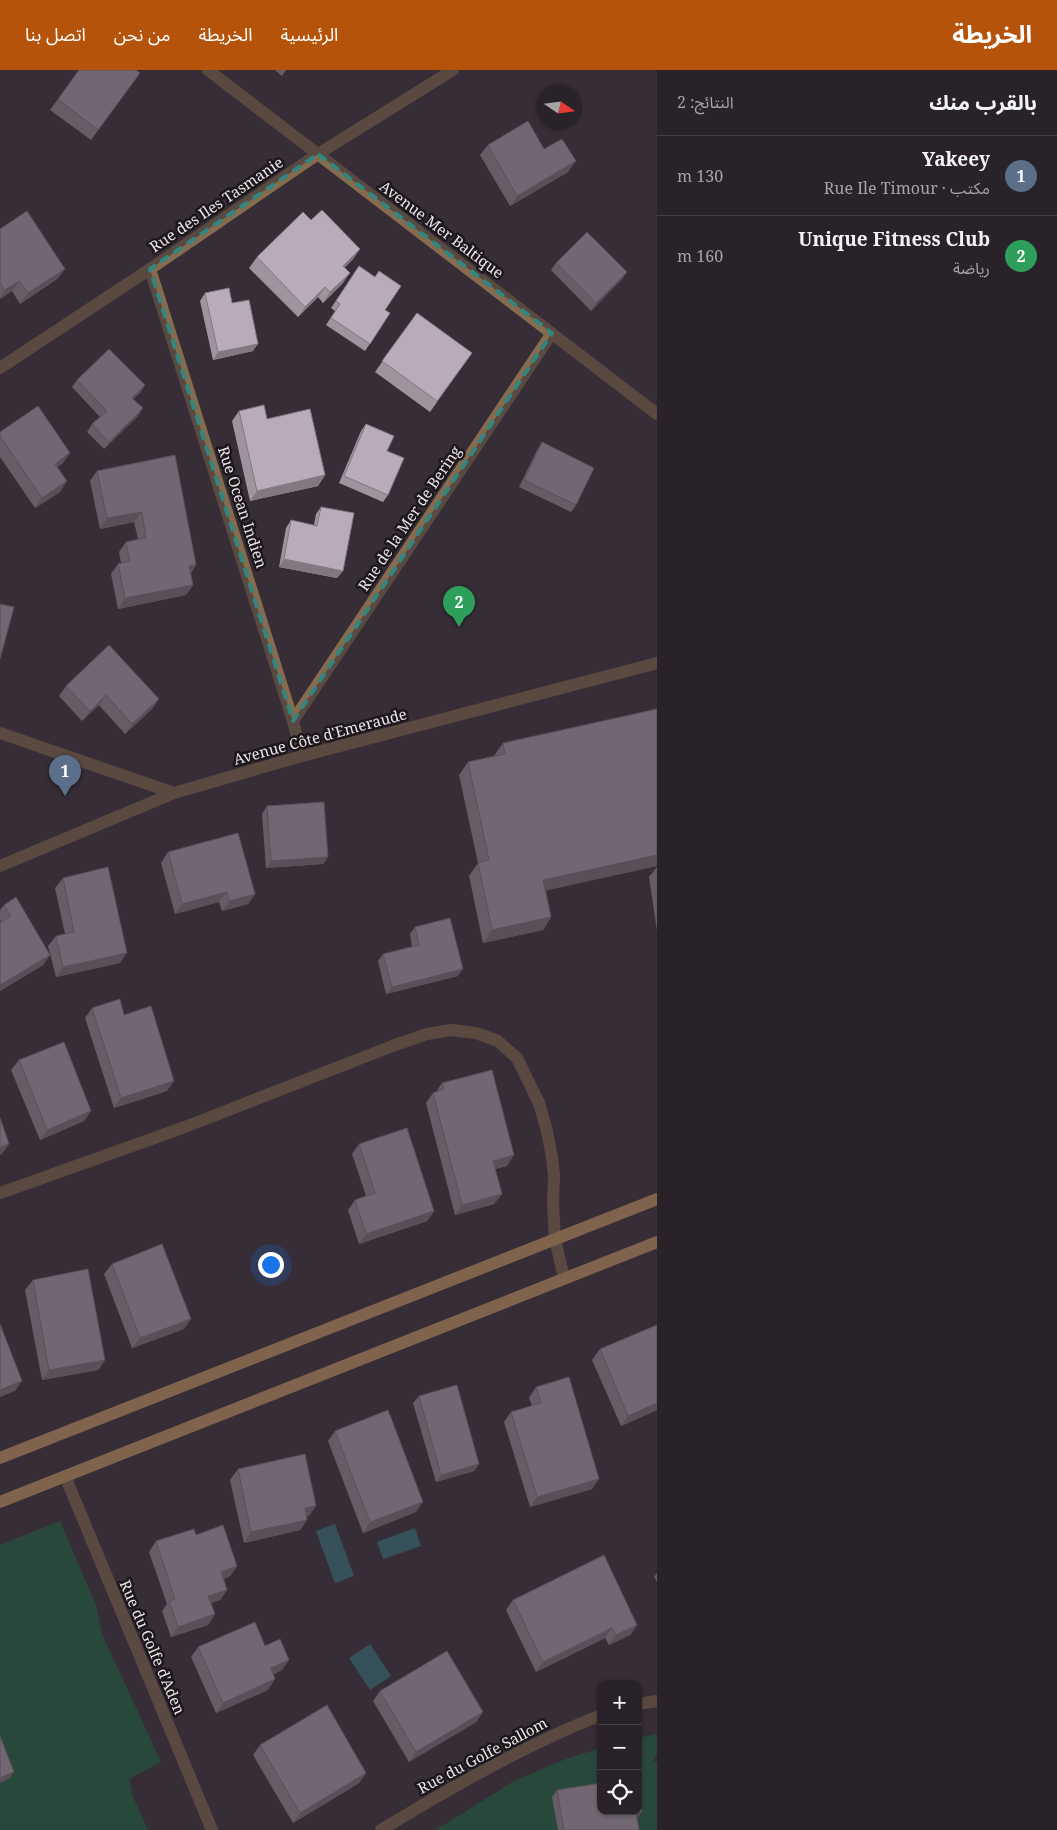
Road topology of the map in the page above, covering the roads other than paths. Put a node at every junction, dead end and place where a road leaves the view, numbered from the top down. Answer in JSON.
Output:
{"nodes":[{"id":1,"x":208,"y":70,"type":"edge"},
{"id":2,"x":453,"y":70,"type":"edge"},
{"id":3,"x":318,"y":154,"type":"junction"},
{"id":4,"x":150,"y":269,"type":"junction"},
{"id":5,"x":552,"y":333,"type":"junction"},
{"id":6,"x":0,"y":368,"type":"edge"},
{"id":7,"x":657,"y":414,"type":"edge"},
{"id":8,"x":657,"y":663,"type":"edge"},
{"id":9,"x":293,"y":721,"type":"junction"},
{"id":10,"x":0,"y":733,"type":"edge"},
{"id":11,"x":302,"y":756,"type":"junction"},
{"id":12,"x":174,"y":793,"type":"junction"},
{"id":13,"x":0,"y":866,"type":"edge"},
{"id":14,"x":0,"y":1193,"type":"edge"},
{"id":15,"x":657,"y":1199,"type":"edge"},
{"id":16,"x":555,"y":1239,"type":"junction"},
{"id":17,"x":657,"y":1242,"type":"edge"},
{"id":18,"x":564,"y":1278,"type":"junction"},
{"id":19,"x":0,"y":1458,"type":"edge"},
{"id":20,"x":65,"y":1476,"type":"junction"},
{"id":21,"x":0,"y":1502,"type":"edge"},
{"id":22,"x":657,"y":1701,"type":"edge"},
{"id":23,"x":642,"y":1703,"type":"edge"},
{"id":24,"x":597,"y":1717,"type":"edge"},
{"id":25,"x":212,"y":1830,"type":"edge"},
{"id":26,"x":381,"y":1830,"type":"edge"}],
"edges":[{"from":1,"to":3,"type":"street","name":"Avenue Mer Baltique"},
{"from":2,"to":3,"type":"street","name":"Rue des Iles Tasmanie"},
{"from":3,"to":4,"type":"street","name":"Rue des Iles Tasmanie"},
{"from":3,"to":5,"type":"street","name":"Avenue Mer Baltique"},
{"from":4,"to":6,"type":"street","name":"Rue des Iles Tasmanie"},
{"from":4,"to":9,"type":"street","name":"Rue Ocean Indien"},
{"from":5,"to":7,"type":"street","name":"Avenue Mer Baltique"},
{"from":5,"to":9,"type":"street","name":"Rue de la Mer de Bering"},
{"from":8,"to":11,"type":"street","name":"Avenue Côte d'Emeraude"},
{"from":9,"to":11,"type":"street","name":"Rue Ocean Indien"},
{"from":10,"to":12,"type":"street"},
{"from":11,"to":12,"type":"street","name":"Avenue Côte d'Emeraude"},
{"from":12,"to":13,"type":"street","name":"Avenue Côte d'Emeraude"},
{"from":14,"to":16,"type":"street"},
{"from":15,"to":16,"type":"main road"},
{"from":16,"to":18,"type":"street"},
{"from":16,"to":19,"type":"main road"},
{"from":17,"to":18,"type":"main road"},
{"from":18,"to":20,"type":"main road"},
{"from":20,"to":21,"type":"main road"},
{"from":20,"to":25,"type":"street","name":"Rue du Golfe d'Aden"},
{"from":22,"to":23,"type":"street"},
{"from":24,"to":26,"type":"street","name":"Rue du Golfe Sallom"}]}
